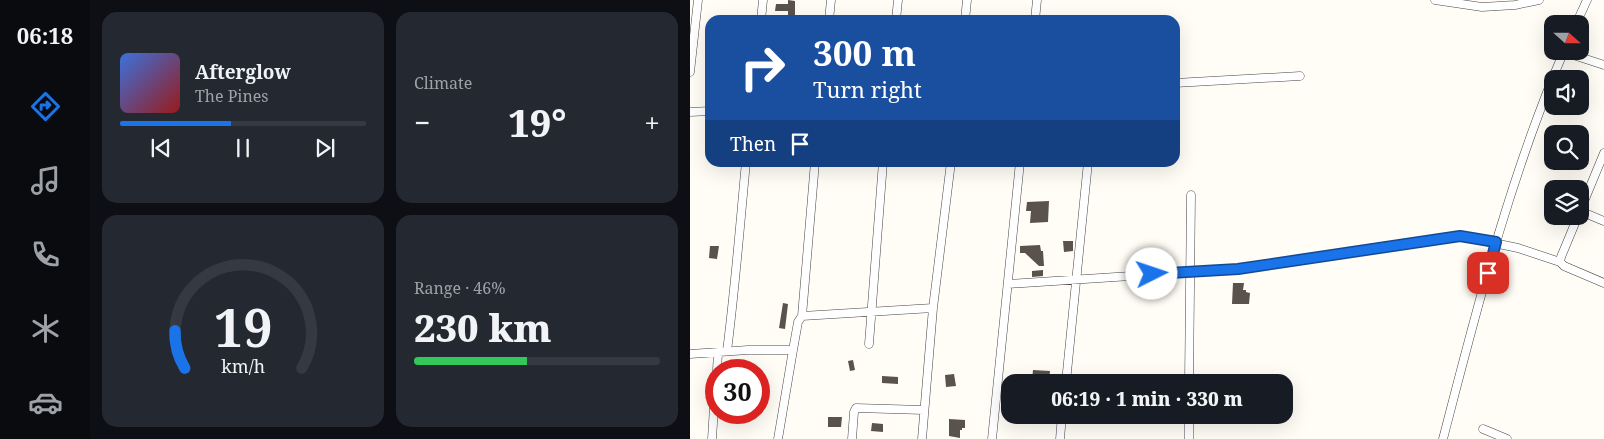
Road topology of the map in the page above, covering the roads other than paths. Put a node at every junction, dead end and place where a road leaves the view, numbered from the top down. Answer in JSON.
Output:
{"nodes":[{"id":1,"x":698,"y":0,"type":"edge"},
{"id":2,"x":763,"y":0,"type":"edge"},
{"id":3,"x":831,"y":0,"type":"edge"},
{"id":4,"x":898,"y":0,"type":"edge"},
{"id":5,"x":968,"y":0,"type":"edge"},
{"id":6,"x":1037,"y":0,"type":"edge"},
{"id":7,"x":1435,"y":0,"type":"edge"},
{"id":8,"x":1539,"y":0,"type":"edge"},
{"id":9,"x":1586,"y":0,"type":"edge"},
{"id":10,"x":762,"y":15,"type":"edge"},
{"id":11,"x":830,"y":15,"type":"edge"},
{"id":12,"x":896,"y":15,"type":"edge"},
{"id":13,"x":966,"y":15,"type":"edge"},
{"id":14,"x":1036,"y":15,"type":"edge"},
{"id":15,"x":1580,"y":15,"type":"edge"},
{"id":16,"x":1560,"y":60,"type":"edge"},
{"id":17,"x":1589,"y":60,"type":"edge"},
{"id":18,"x":1604,"y":65,"type":"edge"},
{"id":19,"x":690,"y":72,"type":"edge"},
{"id":20,"x":1300,"y":76,"type":"dead end"},
{"id":21,"x":1180,"y":83,"type":"edge"},
{"id":22,"x":705,"y":111,"type":"edge"},
{"id":23,"x":690,"y":112,"type":"edge"},
{"id":24,"x":1604,"y":153,"type":"edge"},
{"id":25,"x":745,"y":167,"type":"edge"},
{"id":26,"x":815,"y":167,"type":"edge"},
{"id":27,"x":883,"y":167,"type":"edge"},
{"id":28,"x":950,"y":167,"type":"edge"},
{"id":29,"x":1020,"y":167,"type":"edge"},
{"id":30,"x":1087,"y":167,"type":"edge"},
{"id":31,"x":1190,"y":195,"type":"dead end"},
{"id":32,"x":1604,"y":221,"type":"edge"},
{"id":33,"x":1574,"y":225,"type":"edge"},
{"id":34,"x":1496,"y":242,"type":"junction"},
{"id":35,"x":1560,"y":262,"type":"junction"},
{"id":36,"x":1190,"y":272,"type":"junction"},
{"id":37,"x":1076,"y":280,"type":"junction"},
{"id":38,"x":1604,"y":283,"type":"edge"},
{"id":39,"x":1008,"y":284,"type":"junction"},
{"id":40,"x":933,"y":308,"type":"junction"},
{"id":41,"x":871,"y":312,"type":"junction"},
{"id":42,"x":802,"y":316,"type":"junction"},
{"id":43,"x":869,"y":344,"type":"dead end"},
{"id":44,"x":793,"y":350,"type":"junction"},
{"id":45,"x":728,"y":352,"type":"junction"},
{"id":46,"x":718,"y":353,"type":"junction"},
{"id":47,"x":690,"y":354,"type":"edge"},
{"id":48,"x":718,"y":359,"type":"edge"},
{"id":49,"x":1067,"y":374,"type":"edge"},
{"id":50,"x":1189,"y":374,"type":"edge"},
{"id":51,"x":924,"y":410,"type":"junction"},
{"id":52,"x":713,"y":424,"type":"edge"},
{"id":53,"x":1061,"y":424,"type":"edge"},
{"id":54,"x":1189,"y":424,"type":"edge"},
{"id":55,"x":1483,"y":429,"type":"dead end"},
{"id":56,"x":712,"y":439,"type":"edge"},
{"id":57,"x":778,"y":439,"type":"edge"},
{"id":58,"x":852,"y":439,"type":"edge"},
{"id":59,"x":922,"y":439,"type":"edge"},
{"id":60,"x":992,"y":439,"type":"edge"},
{"id":61,"x":1060,"y":439,"type":"edge"},
{"id":62,"x":1189,"y":439,"type":"edge"},
{"id":63,"x":1443,"y":439,"type":"edge"},
{"id":64,"x":1507,"y":439,"type":"edge"}],
"edges":[{"from":1,"to":19,"type":"street"},
{"from":2,"to":10,"type":"street"},
{"from":3,"to":11,"type":"street"},
{"from":4,"to":12,"type":"street"},
{"from":5,"to":13,"type":"street"},
{"from":6,"to":14,"type":"street"},
{"from":7,"to":8,"type":"street"},
{"from":9,"to":15,"type":"street"},
{"from":16,"to":34,"type":"street"},
{"from":17,"to":18,"type":"street"},
{"from":20,"to":21,"type":"street"},
{"from":22,"to":23,"type":"street"},
{"from":24,"to":32,"type":"street"},
{"from":25,"to":45,"type":"street"},
{"from":26,"to":42,"type":"street"},
{"from":27,"to":41,"type":"street"},
{"from":28,"to":40,"type":"street"},
{"from":29,"to":39,"type":"street"},
{"from":30,"to":37,"type":"street"},
{"from":31,"to":36,"type":"street"},
{"from":33,"to":35,"type":"street"},
{"from":34,"to":35,"type":"street"},
{"from":34,"to":36,"type":"street"},
{"from":34,"to":63,"type":"street"},
{"from":35,"to":38,"type":"street"},
{"from":36,"to":37,"type":"street"},
{"from":36,"to":50,"type":"street"},
{"from":37,"to":39,"type":"street"},
{"from":37,"to":49,"type":"street"},
{"from":39,"to":60,"type":"street"},
{"from":40,"to":41,"type":"street"},
{"from":40,"to":51,"type":"street"},
{"from":41,"to":42,"type":"street"},
{"from":41,"to":43,"type":"street"},
{"from":42,"to":44,"type":"street"},
{"from":44,"to":45,"type":"street"},
{"from":44,"to":57,"type":"street"},
{"from":45,"to":46,"type":"street"},
{"from":46,"to":47,"type":"street"},
{"from":46,"to":48,"type":"street"},
{"from":51,"to":58,"type":"street"},
{"from":51,"to":59,"type":"street"},
{"from":52,"to":56,"type":"street"},
{"from":53,"to":61,"type":"street"},
{"from":54,"to":62,"type":"street"},
{"from":55,"to":64,"type":"street"}]}
